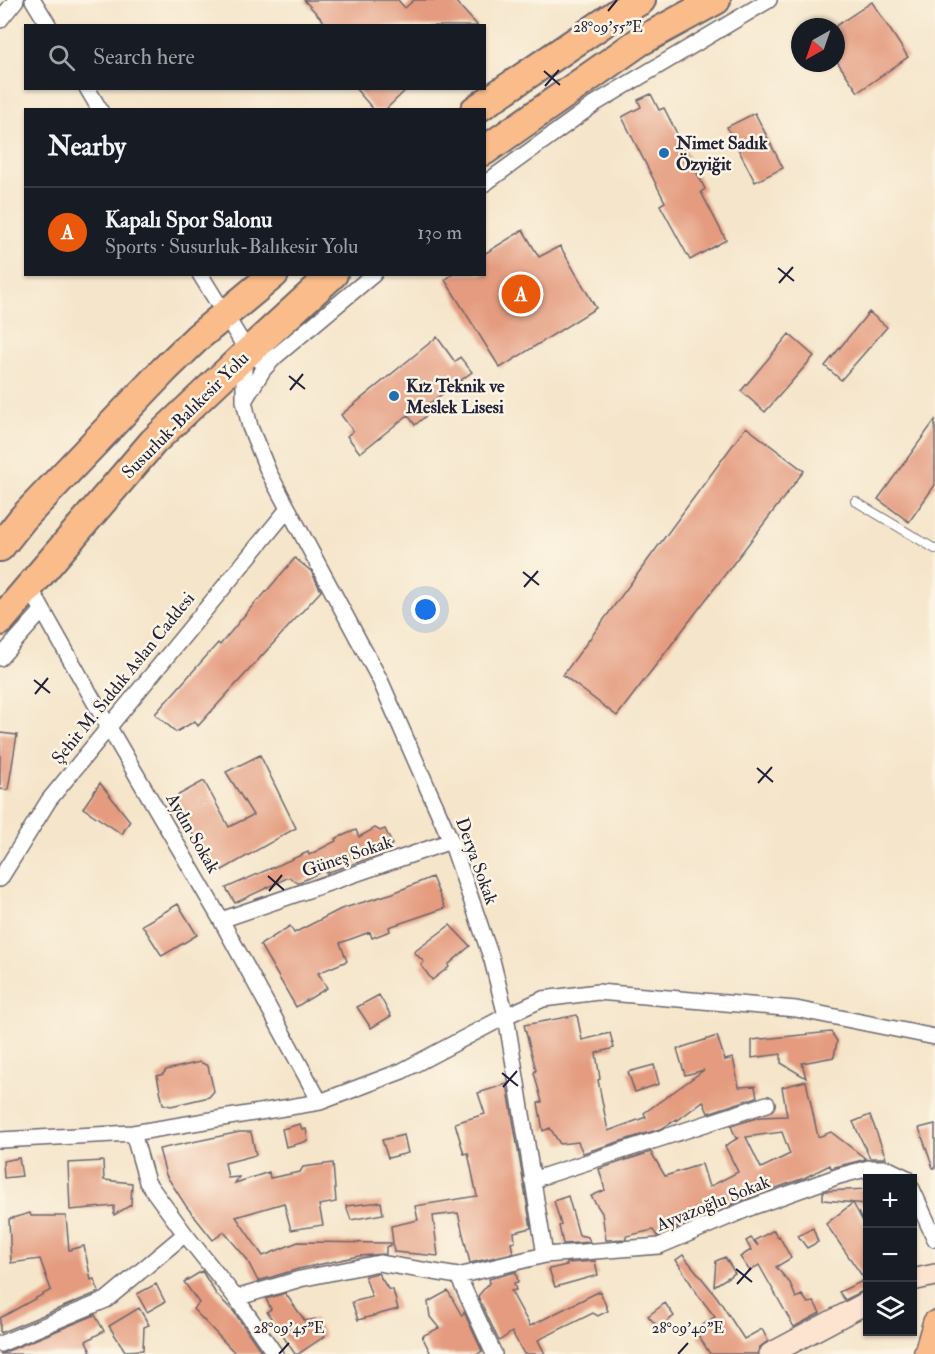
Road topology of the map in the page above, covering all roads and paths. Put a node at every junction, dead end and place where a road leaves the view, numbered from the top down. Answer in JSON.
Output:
{"nodes":[{"id":1,"x":16,"y":0,"type":"edge"},
{"id":2,"x":33,"y":0,"type":"edge"},
{"id":3,"x":641,"y":0,"type":"edge"},
{"id":4,"x":716,"y":0,"type":"edge"},
{"id":5,"x":769,"y":0,"type":"edge"},
{"id":6,"x":0,"y":20,"type":"edge"},
{"id":7,"x":48,"y":24,"type":"edge"},
{"id":8,"x":88,"y":90,"type":"edge"},
{"id":9,"x":99,"y":108,"type":"edge"},
{"id":10,"x":478,"y":108,"type":"edge"},
{"id":11,"x":486,"y":150,"type":"edge"},
{"id":12,"x":486,"y":183,"type":"edge"},
{"id":13,"x":202,"y":276,"type":"edge"},
{"id":14,"x":331,"y":276,"type":"edge"},
{"id":15,"x":372,"y":276,"type":"edge"},
{"id":16,"x":267,"y":277,"type":"edge"},
{"id":17,"x":225,"y":314,"type":"junction"},
{"id":18,"x":198,"y":337,"type":"junction"},
{"id":19,"x":248,"y":352,"type":"junction"},
{"id":20,"x":276,"y":356,"type":"junction"},
{"id":21,"x":244,"y":401,"type":"junction"},
{"id":22,"x":855,"y":501,"type":"dead end"},
{"id":23,"x":288,"y":509,"type":"junction"},
{"id":24,"x":93,"y":511,"type":"junction"},
{"id":25,"x":0,"y":547,"type":"edge"},
{"id":26,"x":935,"y":549,"type":"edge"},
{"id":27,"x":28,"y":586,"type":"junction"},
{"id":28,"x":42,"y":611,"type":"junction"},
{"id":29,"x":0,"y":621,"type":"edge"},
{"id":30,"x":0,"y":658,"type":"edge"},
{"id":31,"x":108,"y":726,"type":"junction"},
{"id":32,"x":451,"y":841,"type":"junction"},
{"id":33,"x":0,"y":879,"type":"edge"},
{"id":34,"x":222,"y":920,"type":"junction"},
{"id":35,"x":506,"y":1016,"type":"junction"},
{"id":36,"x":935,"y":1037,"type":"edge"},
{"id":37,"x":321,"y":1102,"type":"junction"},
{"id":38,"x":767,"y":1104,"type":"dead end"},
{"id":39,"x":133,"y":1133,"type":"junction"},
{"id":40,"x":0,"y":1140,"type":"edge"},
{"id":41,"x":897,"y":1174,"type":"edge"},
{"id":42,"x":532,"y":1180,"type":"junction"},
{"id":43,"x":917,"y":1201,"type":"edge"},
{"id":44,"x":185,"y":1234,"type":"junction"},
{"id":45,"x":935,"y":1239,"type":"edge"},
{"id":46,"x":545,"y":1255,"type":"junction"},
{"id":47,"x":935,"y":1275,"type":"edge"},
{"id":48,"x":458,"y":1276,"type":"junction"},
{"id":49,"x":917,"y":1279,"type":"edge"},
{"id":50,"x":236,"y":1298,"type":"junction"},
{"id":51,"x":863,"y":1304,"type":"edge"},
{"id":52,"x":935,"y":1323,"type":"edge"},
{"id":53,"x":0,"y":1344,"type":"edge"},
{"id":54,"x":275,"y":1354,"type":"edge"},
{"id":55,"x":494,"y":1354,"type":"edge"},
{"id":56,"x":770,"y":1354,"type":"edge"},
{"id":57,"x":926,"y":1354,"type":"edge"}],
"edges":[{"from":1,"to":6,"type":"street"},
{"from":2,"to":7,"type":"street"},
{"from":3,"to":10,"type":"highway"},
{"from":4,"to":11,"type":"highway"},
{"from":5,"to":12,"type":"street"},
{"from":8,"to":9,"type":"street"},
{"from":13,"to":17,"type":"street"},
{"from":14,"to":19,"type":"highway","name":"Susurluk-Balıkesir Yolu"},
{"from":15,"to":20,"type":"street"},
{"from":16,"to":17,"type":"highway"},
{"from":17,"to":18,"type":"highway"},
{"from":17,"to":19,"type":"street"},
{"from":18,"to":24,"type":"highway"},
{"from":18,"to":25,"type":"highway"},
{"from":19,"to":20,"type":"street"},
{"from":19,"to":21,"type":"street","name":"Derya Sokak"},
{"from":19,"to":24,"type":"highway","name":"Susurluk-Balıkesir Yolu"},
{"from":20,"to":21,"type":"street"},
{"from":21,"to":23,"type":"street","name":"Derya Sokak"},
{"from":22,"to":26,"type":"lane"},
{"from":23,"to":31,"type":"street","name":"Şehit M. Sıddık Aslan Caddesi"},
{"from":23,"to":32,"type":"street","name":"Derya Sokak"},
{"from":24,"to":27,"type":"highway","name":"Susurluk-Balıkesir Yolu"},
{"from":27,"to":28,"type":"street","name":"Aydın Sokak"},
{"from":27,"to":29,"type":"highway","name":"Susurluk-Balıkesir Yolu"},
{"from":28,"to":30,"type":"street"},
{"from":28,"to":31,"type":"street","name":"Aydın Sokak"},
{"from":31,"to":33,"type":"street","name":"Şehit M. Sıddık Aslan Caddesi"},
{"from":31,"to":34,"type":"street","name":"Aydın Sokak"},
{"from":32,"to":34,"type":"street","name":"Güneş Sokak"},
{"from":32,"to":35,"type":"street","name":"Derya Sokak"},
{"from":34,"to":37,"type":"street","name":"Aydın Sokak"},
{"from":35,"to":36,"type":"street"},
{"from":35,"to":37,"type":"street"},
{"from":35,"to":42,"type":"street","name":"Derya Sokak"},
{"from":37,"to":39,"type":"street"},
{"from":38,"to":42,"type":"street"},
{"from":39,"to":40,"type":"street"},
{"from":39,"to":44,"type":"street"},
{"from":41,"to":46,"type":"street","name":"Ayvazoğlu Sokak"},
{"from":42,"to":46,"type":"street","name":"Derya Sokak"},
{"from":43,"to":45,"type":"street"},
{"from":44,"to":50,"type":"street"},
{"from":44,"to":53,"type":"street"},
{"from":46,"to":48,"type":"street","name":"Ayvazoğlu Sokak"},
{"from":47,"to":49,"type":"street"},
{"from":48,"to":50,"type":"street"},
{"from":48,"to":55,"type":"street"},
{"from":50,"to":54,"type":"street"},
{"from":51,"to":56,"type":"street"},
{"from":52,"to":57,"type":"main road"}]}
